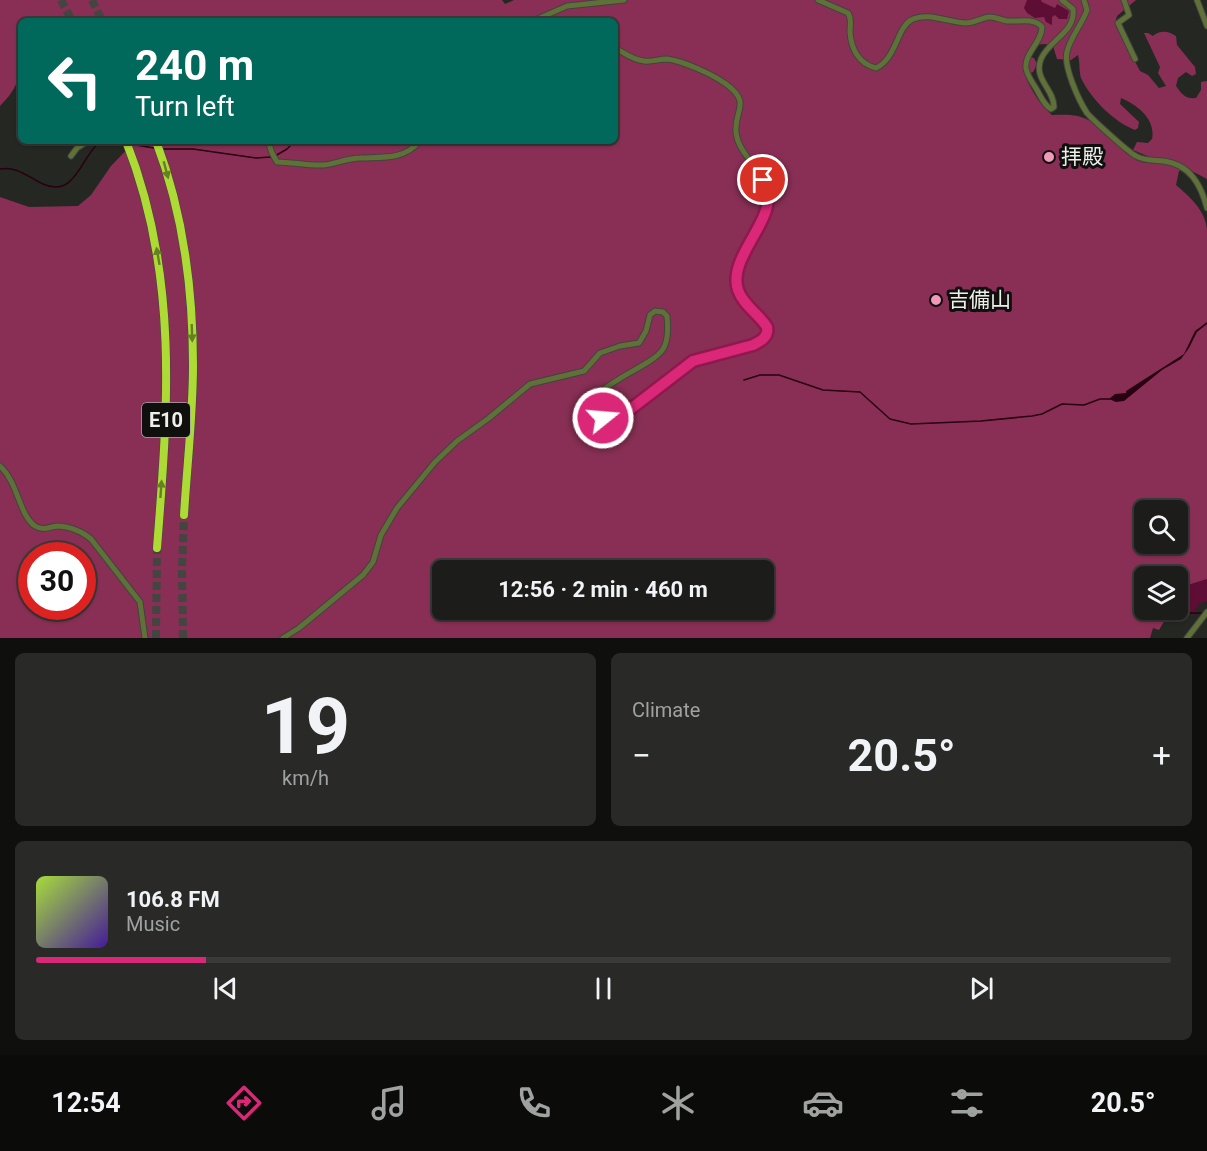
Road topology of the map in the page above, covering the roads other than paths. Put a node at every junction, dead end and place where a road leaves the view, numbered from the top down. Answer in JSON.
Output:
{"nodes":[{"id":1,"x":624,"y":0,"type":"edge"},
{"id":2,"x":818,"y":0,"type":"edge"},
{"id":3,"x":1062,"y":0,"type":"edge"},
{"id":4,"x":1084,"y":0,"type":"edge"},
{"id":5,"x":1124,"y":0,"type":"edge"},
{"id":6,"x":1197,"y":0,"type":"edge"},
{"id":7,"x":539,"y":18,"type":"edge"},
{"id":8,"x":1207,"y":26,"type":"edge"},
{"id":9,"x":618,"y":50,"type":"edge"},
{"id":10,"x":1135,"y":59,"type":"dead end"},
{"id":11,"x":83,"y":144,"type":"edge"},
{"id":12,"x":127,"y":144,"type":"edge"},
{"id":13,"x":157,"y":144,"type":"edge"},
{"id":14,"x":269,"y":144,"type":"edge"},
{"id":15,"x":417,"y":144,"type":"edge"},
{"id":16,"x":71,"y":156,"type":"dead end"},
{"id":17,"x":1207,"y":208,"type":"edge"},
{"id":18,"x":0,"y":466,"type":"edge"},
{"id":19,"x":184,"y":515,"type":"tunnel mouth"},
{"id":20,"x":157,"y":548,"type":"tunnel mouth"},
{"id":21,"x":1207,"y":612,"type":"edge"},
{"id":22,"x":145,"y":638,"type":"edge"},
{"id":23,"x":283,"y":638,"type":"edge"},
{"id":24,"x":1187,"y":638,"type":"edge"}],
"edges":[{"from":1,"to":7,"type":"street"},
{"from":2,"to":3,"type":"street"},
{"from":4,"to":17,"type":"street"},
{"from":5,"to":10,"type":"street"},
{"from":6,"to":8,"type":"street"},
{"from":9,"to":23,"type":"street"},
{"from":11,"to":16,"type":"street"},
{"from":20,"to":12,"type":"highway","number":"E10","one_way":true},
{"from":13,"to":19,"type":"highway","number":"E10","one_way":true},
{"from":14,"to":15,"type":"street"},
{"from":18,"to":22,"type":"street"},
{"from":21,"to":24,"type":"street"}]}
